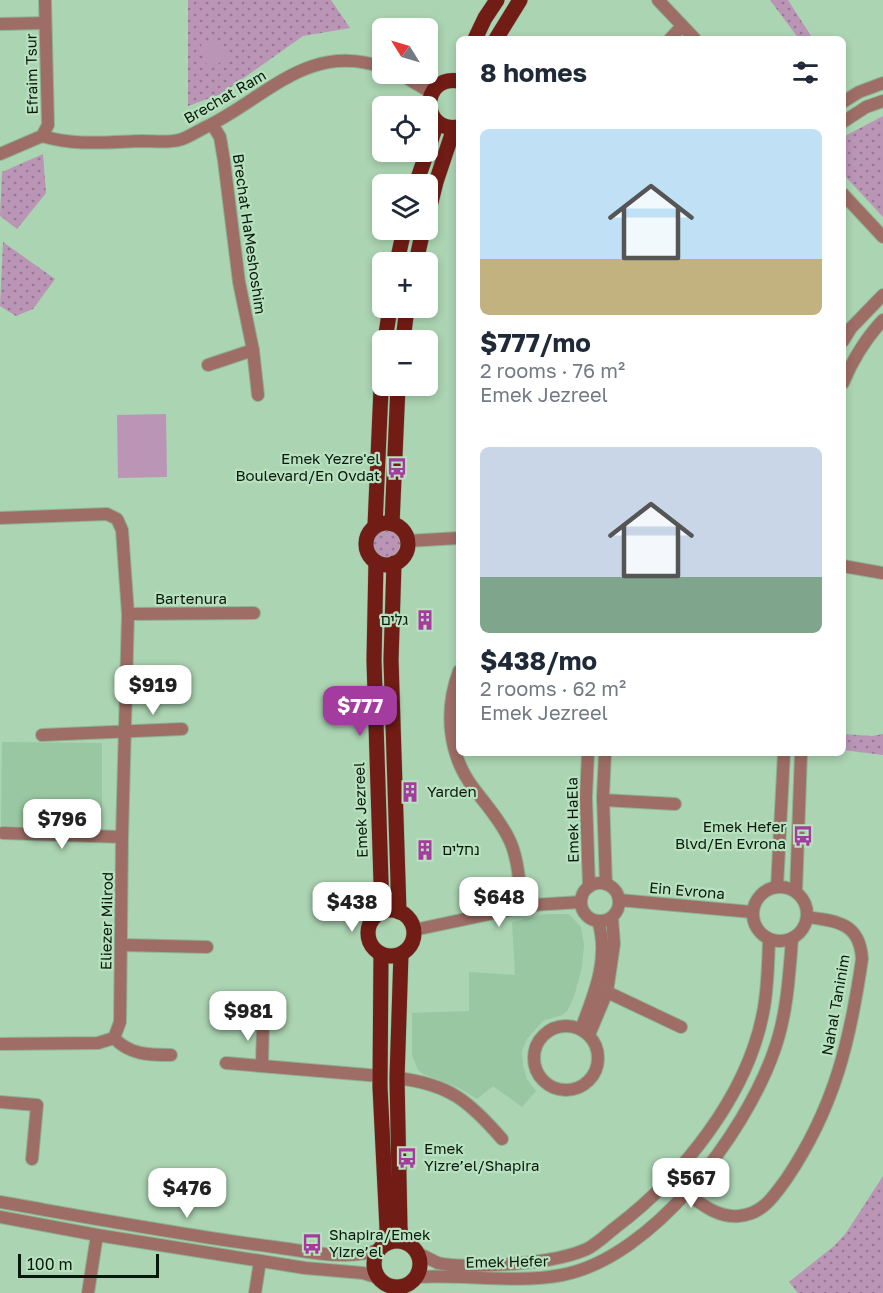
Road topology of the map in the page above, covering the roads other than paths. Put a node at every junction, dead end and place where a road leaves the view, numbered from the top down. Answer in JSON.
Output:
{"nodes":[{"id":1,"x":45,"y":0,"type":"edge"},
{"id":2,"x":497,"y":0,"type":"edge"},
{"id":3,"x":520,"y":0,"type":"edge"},
{"id":4,"x":658,"y":0,"type":"edge"},
{"id":5,"x":45,"y":23,"type":"junction"},
{"id":6,"x":0,"y":24,"type":"edge"},
{"id":7,"x":682,"y":26,"type":"junction"},
{"id":8,"x":476,"y":36,"type":"edge"},
{"id":9,"x":498,"y":36,"type":"edge"},
{"id":10,"x":673,"y":36,"type":"edge"},
{"id":11,"x":691,"y":36,"type":"edge"},
{"id":12,"x":372,"y":63,"type":"edge"},
{"id":13,"x":456,"y":79,"type":"edge"},
{"id":14,"x":883,"y":83,"type":"edge"},
{"id":15,"x":417,"y":84,"type":"edge"},
{"id":16,"x":432,"y":93,"type":"junction"},
{"id":17,"x":431,"y":96,"type":"edge"},
{"id":18,"x":846,"y":100,"type":"edge"},
{"id":19,"x":883,"y":101,"type":"edge"},
{"id":20,"x":846,"y":120,"type":"edge"},
{"id":21,"x":438,"y":123,"type":"edge"},
{"id":22,"x":212,"y":124,"type":"junction"},
{"id":23,"x":456,"y":128,"type":"edge"},
{"id":24,"x":42,"y":136,"type":"junction"},
{"id":25,"x":0,"y":154,"type":"edge"},
{"id":26,"x":438,"y":177,"type":"edge"},
{"id":27,"x":846,"y":197,"type":"edge"},
{"id":28,"x":883,"y":237,"type":"edge"},
{"id":29,"x":883,"y":295,"type":"edge"},
{"id":30,"x":883,"y":321,"type":"edge"},
{"id":31,"x":846,"y":336,"type":"edge"},
{"id":32,"x":253,"y":350,"type":"junction"},
{"id":33,"x":208,"y":365,"type":"dead end"},
{"id":34,"x":846,"y":375,"type":"edge"},
{"id":35,"x":258,"y":395,"type":"dead end"},
{"id":36,"x":381,"y":396,"type":"edge"},
{"id":37,"x":398,"y":396,"type":"edge"},
{"id":38,"x":0,"y":518,"type":"edge"},
{"id":39,"x":393,"y":524,"type":"junction"},
{"id":40,"x":375,"y":526,"type":"junction"},
{"id":41,"x":456,"y":538,"type":"edge"},
{"id":42,"x":407,"y":541,"type":"junction"},
{"id":43,"x":376,"y":562,"type":"junction"},
{"id":44,"x":394,"y":563,"type":"junction"},
{"id":45,"x":846,"y":567,"type":"edge"},
{"id":46,"x":883,"y":573,"type":"edge"},
{"id":47,"x":254,"y":613,"type":"dead end"},
{"id":48,"x":128,"y":614,"type":"junction"},
{"id":49,"x":456,"y":680,"type":"edge"},
{"id":50,"x":182,"y":729,"type":"dead end"},
{"id":51,"x":126,"y":733,"type":"junction"},
{"id":52,"x":42,"y":735,"type":"dead end"},
{"id":53,"x":588,"y":756,"type":"edge"},
{"id":54,"x":605,"y":756,"type":"edge"},
{"id":55,"x":784,"y":756,"type":"edge"},
{"id":56,"x":801,"y":756,"type":"edge"},
{"id":57,"x":603,"y":800,"type":"junction"},
{"id":58,"x":675,"y":804,"type":"dead end"},
{"id":59,"x":3,"y":833,"type":"dead end"},
{"id":60,"x":122,"y":837,"type":"junction"},
{"id":61,"x":606,"y":884,"type":"junction"},
{"id":62,"x":589,"y":887,"type":"junction"},
{"id":63,"x":777,"y":887,"type":"junction"},
{"id":64,"x":796,"y":892,"type":"junction"},
{"id":65,"x":619,"y":900,"type":"junction"},
{"id":66,"x":581,"y":902,"type":"junction"},
{"id":67,"x":523,"y":907,"type":"junction"},
{"id":68,"x":399,"y":912,"type":"junction"},
{"id":69,"x":752,"y":912,"type":"junction"},
{"id":70,"x":382,"y":913,"type":"junction"},
{"id":71,"x":612,"y":917,"type":"junction"},
{"id":72,"x":807,"y":918,"type":"junction"},
{"id":73,"x":598,"y":921,"type":"junction"},
{"id":74,"x":414,"y":930,"type":"junction"},
{"id":75,"x":792,"y":939,"type":"junction"},
{"id":76,"x":770,"y":940,"type":"junction"},
{"id":77,"x":122,"y":945,"type":"junction"},
{"id":78,"x":207,"y":947,"type":"dead end"},
{"id":79,"x":381,"y":954,"type":"junction"},
{"id":80,"x":400,"y":954,"type":"junction"},
{"id":81,"x":607,"y":992,"type":"junction"},
{"id":82,"x":263,"y":1019,"type":"dead end"},
{"id":83,"x":681,"y":1027,"type":"dead end"},
{"id":84,"x":585,"y":1032,"type":"junction"},
{"id":85,"x":114,"y":1038,"type":"junction"},
{"id":86,"x":0,"y":1044,"type":"edge"},
{"id":87,"x":171,"y":1055,"type":"dead end"},
{"id":88,"x":226,"y":1063,"type":"dead end"},
{"id":89,"x":262,"y":1066,"type":"junction"},
{"id":90,"x":380,"y":1076,"type":"junction"},
{"id":91,"x":397,"y":1078,"type":"junction"},
{"id":92,"x":0,"y":1102,"type":"edge"},
{"id":93,"x":502,"y":1139,"type":"dead end"},
{"id":94,"x":32,"y":1159,"type":"dead end"},
{"id":95,"x":686,"y":1193,"type":"junction"},
{"id":96,"x":0,"y":1202,"type":"edge"},
{"id":97,"x":0,"y":1217,"type":"edge"},
{"id":98,"x":97,"y":1235,"type":"junction"},
{"id":99,"x":402,"y":1241,"type":"junction"},
{"id":100,"x":381,"y":1247,"type":"junction"},
{"id":101,"x":418,"y":1252,"type":"junction"},
{"id":102,"x":260,"y":1261,"type":"junction"},
{"id":103,"x":385,"y":1285,"type":"edge"},
{"id":104,"x":410,"y":1285,"type":"edge"},
{"id":105,"x":88,"y":1293,"type":"edge"},
{"id":106,"x":255,"y":1293,"type":"edge"}],
"edges":[{"from":1,"to":5,"type":"street","name":"Efraim Tsur"},
{"from":2,"to":8,"type":"main road"},
{"from":3,"to":9,"type":"main road"},
{"from":4,"to":7,"type":"street"},
{"from":5,"to":6,"type":"street"},
{"from":5,"to":24,"type":"street","name":"Efraim Tsur"},
{"from":7,"to":10,"type":"street"},
{"from":7,"to":11,"type":"street"},
{"from":12,"to":22,"type":"street","name":"Brechat Ram"},
{"from":13,"to":16,"type":"main road"},
{"from":14,"to":18,"type":"street"},
{"from":15,"to":16,"type":"street"},
{"from":16,"to":17,"type":"main road"},
{"from":19,"to":20,"type":"street"},
{"from":21,"to":23,"type":"main road"},
{"from":22,"to":24,"type":"street","name":"Brechat Ram"},
{"from":22,"to":32,"type":"street","name":"Brechat HaMeshoshim"},
{"from":23,"to":26,"type":"main road"},
{"from":24,"to":25,"type":"street","name":"Efraim Tsur"},
{"from":27,"to":28,"type":"street"},
{"from":29,"to":31,"type":"street"},
{"from":30,"to":34,"type":"street"},
{"from":32,"to":33,"type":"street"},
{"from":32,"to":35,"type":"street","name":"Brechat HaMeshoshim"},
{"from":36,"to":40,"type":"main road"},
{"from":37,"to":39,"type":"main road"},
{"from":38,"to":48,"type":"street","name":"Eliezer Milrod"},
{"from":39,"to":40,"type":"main road"},
{"from":39,"to":42,"type":"main road"},
{"from":40,"to":43,"type":"main road"},
{"from":41,"to":42,"type":"street"},
{"from":42,"to":44,"type":"main road"},
{"from":43,"to":44,"type":"main road"},
{"from":43,"to":70,"type":"main road","name":"Emek Jezreel"},
{"from":44,"to":68,"type":"main road"},
{"from":45,"to":46,"type":"street"},
{"from":47,"to":48,"type":"street","name":"Bartenura"},
{"from":48,"to":51,"type":"street","name":"Eliezer Milrod"},
{"from":49,"to":67,"type":"street"},
{"from":50,"to":51,"type":"street"},
{"from":51,"to":52,"type":"street"},
{"from":51,"to":60,"type":"street","name":"Eliezer Milrod"},
{"from":53,"to":62,"type":"street","name":"Emek HaEla"},
{"from":54,"to":57,"type":"street","name":"Emek HaEla"},
{"from":55,"to":63,"type":"street"},
{"from":56,"to":64,"type":"street"},
{"from":57,"to":58,"type":"street"},
{"from":57,"to":61,"type":"street","name":"Emek HaEla"},
{"from":59,"to":60,"type":"street"},
{"from":60,"to":77,"type":"street","name":"Eliezer Milrod"},
{"from":61,"to":62,"type":"street"},
{"from":61,"to":65,"type":"street"},
{"from":62,"to":66,"type":"street"},
{"from":63,"to":64,"type":"street"},
{"from":63,"to":69,"type":"street"},
{"from":64,"to":72,"type":"street"},
{"from":65,"to":69,"type":"street","name":"Ein Evrona"},
{"from":65,"to":71,"type":"street"},
{"from":66,"to":67,"type":"street"},
{"from":66,"to":73,"type":"street"},
{"from":67,"to":74,"type":"street"},
{"from":68,"to":70,"type":"main road"},
{"from":68,"to":74,"type":"main road"},
{"from":69,"to":76,"type":"street"},
{"from":70,"to":79,"type":"main road"},
{"from":71,"to":73,"type":"street"},
{"from":71,"to":81,"type":"street"},
{"from":72,"to":75,"type":"street"},
{"from":72,"to":95,"type":"street","name":"Nahal Taninim"},
{"from":73,"to":84,"type":"street"},
{"from":74,"to":80,"type":"main road"},
{"from":75,"to":76,"type":"street"},
{"from":75,"to":95,"type":"street","name":"Emek Hefer"},
{"from":76,"to":101,"type":"street","name":"Emek Hefer"},
{"from":77,"to":78,"type":"street"},
{"from":77,"to":85,"type":"street","name":"Eliezer Milrod"},
{"from":79,"to":80,"type":"main road"},
{"from":79,"to":90,"type":"main road"},
{"from":80,"to":91,"type":"main road"},
{"from":81,"to":83,"type":"street"},
{"from":81,"to":84,"type":"street"},
{"from":82,"to":89,"type":"street"},
{"from":84,"to":84,"type":"street"},
{"from":85,"to":86,"type":"street"},
{"from":85,"to":87,"type":"street"},
{"from":88,"to":89,"type":"street"},
{"from":89,"to":90,"type":"street"},
{"from":90,"to":100,"type":"main road"},
{"from":91,"to":93,"type":"street"},
{"from":91,"to":99,"type":"main road"},
{"from":92,"to":94,"type":"street"},
{"from":95,"to":104,"type":"street","name":"Emek Hefer"},
{"from":96,"to":100,"type":"street"},
{"from":97,"to":98,"type":"street"},
{"from":98,"to":102,"type":"street"},
{"from":98,"to":105,"type":"street"},
{"from":99,"to":100,"type":"main road"},
{"from":99,"to":101,"type":"main road"},
{"from":100,"to":103,"type":"main road"},
{"from":101,"to":104,"type":"main road"},
{"from":102,"to":103,"type":"street"},
{"from":102,"to":106,"type":"street"},
{"from":103,"to":104,"type":"main road"}]}
